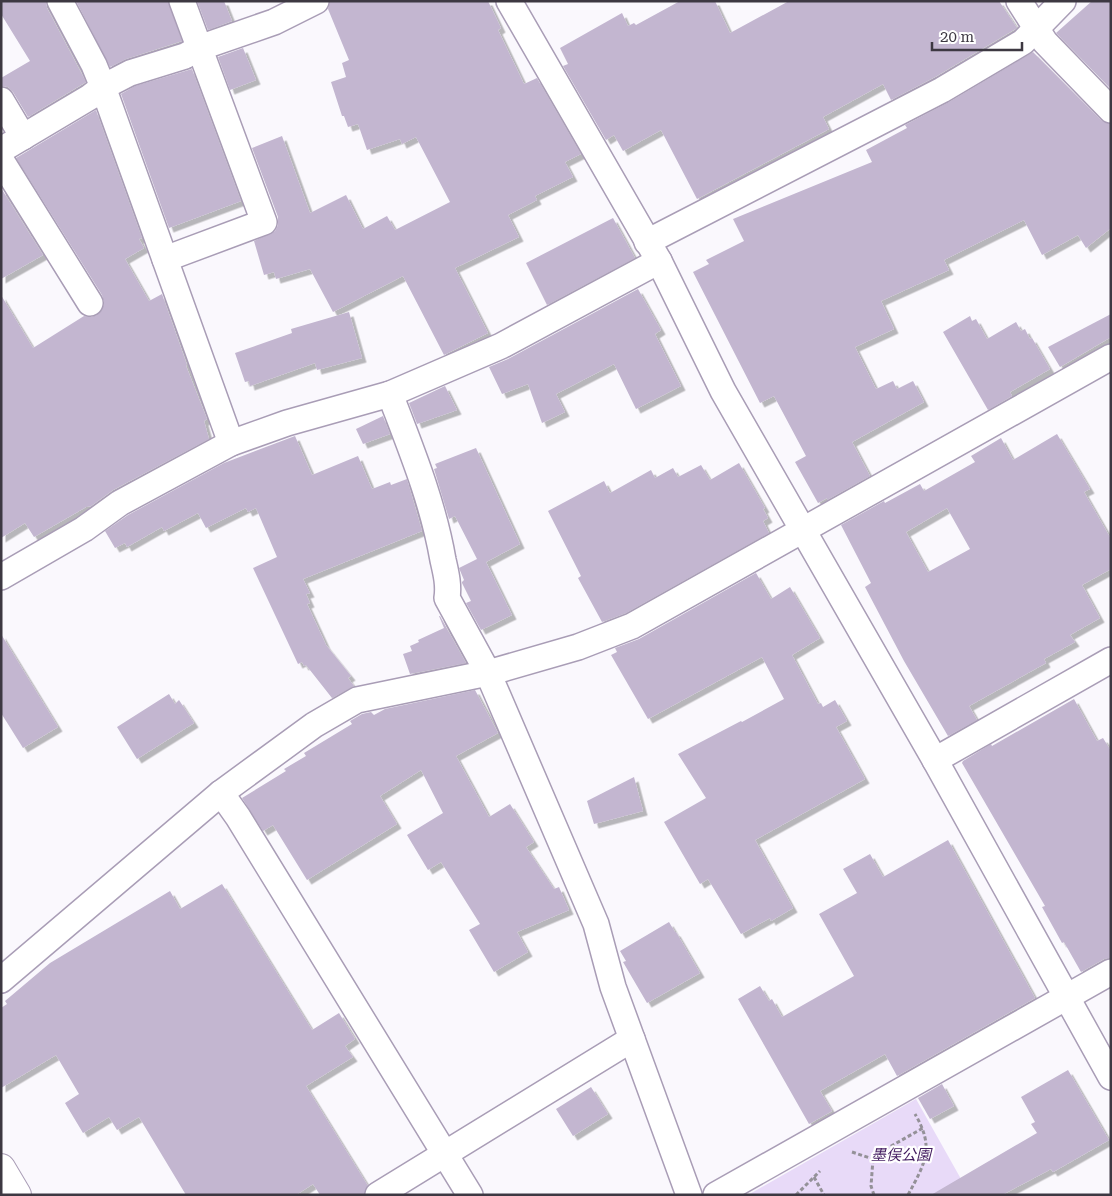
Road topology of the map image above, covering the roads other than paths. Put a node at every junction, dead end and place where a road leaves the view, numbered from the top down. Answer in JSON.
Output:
{"nodes":[{"id":1,"x":60,"y":1,"type":"edge"},
{"id":2,"x":182,"y":1,"type":"edge"},
{"id":3,"x":316,"y":1,"type":"edge"},
{"id":4,"x":509,"y":1,"type":"edge"},
{"id":5,"x":1019,"y":1,"type":"edge"},
{"id":6,"x":1063,"y":1,"type":"edge"},
{"id":7,"x":1037,"y":29,"type":"junction"},
{"id":8,"x":199,"y":48,"type":"junction"},
{"id":9,"x":103,"y":87,"type":"junction"},
{"id":10,"x":1,"y":100,"type":"edge"},
{"id":11,"x":1111,"y":110,"type":"edge"},
{"id":12,"x":23,"y":136,"type":"junction"},
{"id":13,"x":1,"y":150,"type":"edge"},
{"id":14,"x":1,"y":160,"type":"edge"},
{"id":15,"x":653,"y":252,"type":"junction"},
{"id":16,"x":165,"y":259,"type":"junction"},
{"id":17,"x":90,"y":303,"type":"dead end"},
{"id":18,"x":1111,"y":357,"type":"edge"},
{"id":19,"x":390,"y":394,"type":"junction"},
{"id":20,"x":231,"y":444,"type":"junction"},
{"id":21,"x":803,"y":531,"type":"junction"},
{"id":22,"x":1,"y":578,"type":"edge"},
{"id":23,"x":1111,"y":660,"type":"edge"},
{"id":24,"x":488,"y":674,"type":"junction"},
{"id":25,"x":935,"y":760,"type":"junction"},
{"id":26,"x":221,"y":793,"type":"junction"},
{"id":27,"x":1111,"y":972,"type":"edge"},
{"id":28,"x":1,"y":980,"type":"edge"},
{"id":29,"x":1066,"y":998,"type":"junction"},
{"id":30,"x":632,"y":1039,"type":"junction"},
{"id":31,"x":1111,"y":1077,"type":"edge"},
{"id":32,"x":445,"y":1154,"type":"junction"},
{"id":33,"x":1,"y":1168,"type":"edge"},
{"id":34,"x":17,"y":1195,"type":"edge"},
{"id":35,"x":378,"y":1195,"type":"edge"},
{"id":36,"x":470,"y":1195,"type":"edge"},
{"id":37,"x":689,"y":1195,"type":"edge"},
{"id":38,"x":716,"y":1195,"type":"edge"}],
"edges":[{"from":1,"to":9,"type":"street"},
{"from":2,"to":8,"type":"street"},
{"from":3,"to":8,"type":"street"},
{"from":4,"to":15,"type":"street"},
{"from":5,"to":7,"type":"street"},
{"from":6,"to":7,"type":"street"},
{"from":7,"to":11,"type":"street"},
{"from":7,"to":15,"type":"street"},
{"from":8,"to":9,"type":"street"},
{"from":8,"to":16,"type":"street"},
{"from":9,"to":12,"type":"street"},
{"from":9,"to":16,"type":"street"},
{"from":10,"to":12,"type":"street"},
{"from":12,"to":13,"type":"street"},
{"from":14,"to":17,"type":"street"},
{"from":15,"to":19,"type":"street"},
{"from":15,"to":21,"type":"street"},
{"from":16,"to":20,"type":"street"},
{"from":18,"to":21,"type":"street"},
{"from":19,"to":20,"type":"street"},
{"from":19,"to":24,"type":"street"},
{"from":20,"to":22,"type":"street"},
{"from":21,"to":24,"type":"street"},
{"from":21,"to":25,"type":"street"},
{"from":23,"to":25,"type":"street"},
{"from":24,"to":26,"type":"street"},
{"from":24,"to":30,"type":"street"},
{"from":25,"to":29,"type":"street"},
{"from":26,"to":28,"type":"street"},
{"from":26,"to":32,"type":"street"},
{"from":27,"to":29,"type":"street"},
{"from":29,"to":31,"type":"street"},
{"from":29,"to":38,"type":"street"},
{"from":30,"to":32,"type":"street"},
{"from":30,"to":37,"type":"street"},
{"from":32,"to":35,"type":"street"},
{"from":32,"to":36,"type":"street"},
{"from":33,"to":34,"type":"main road"}]}
